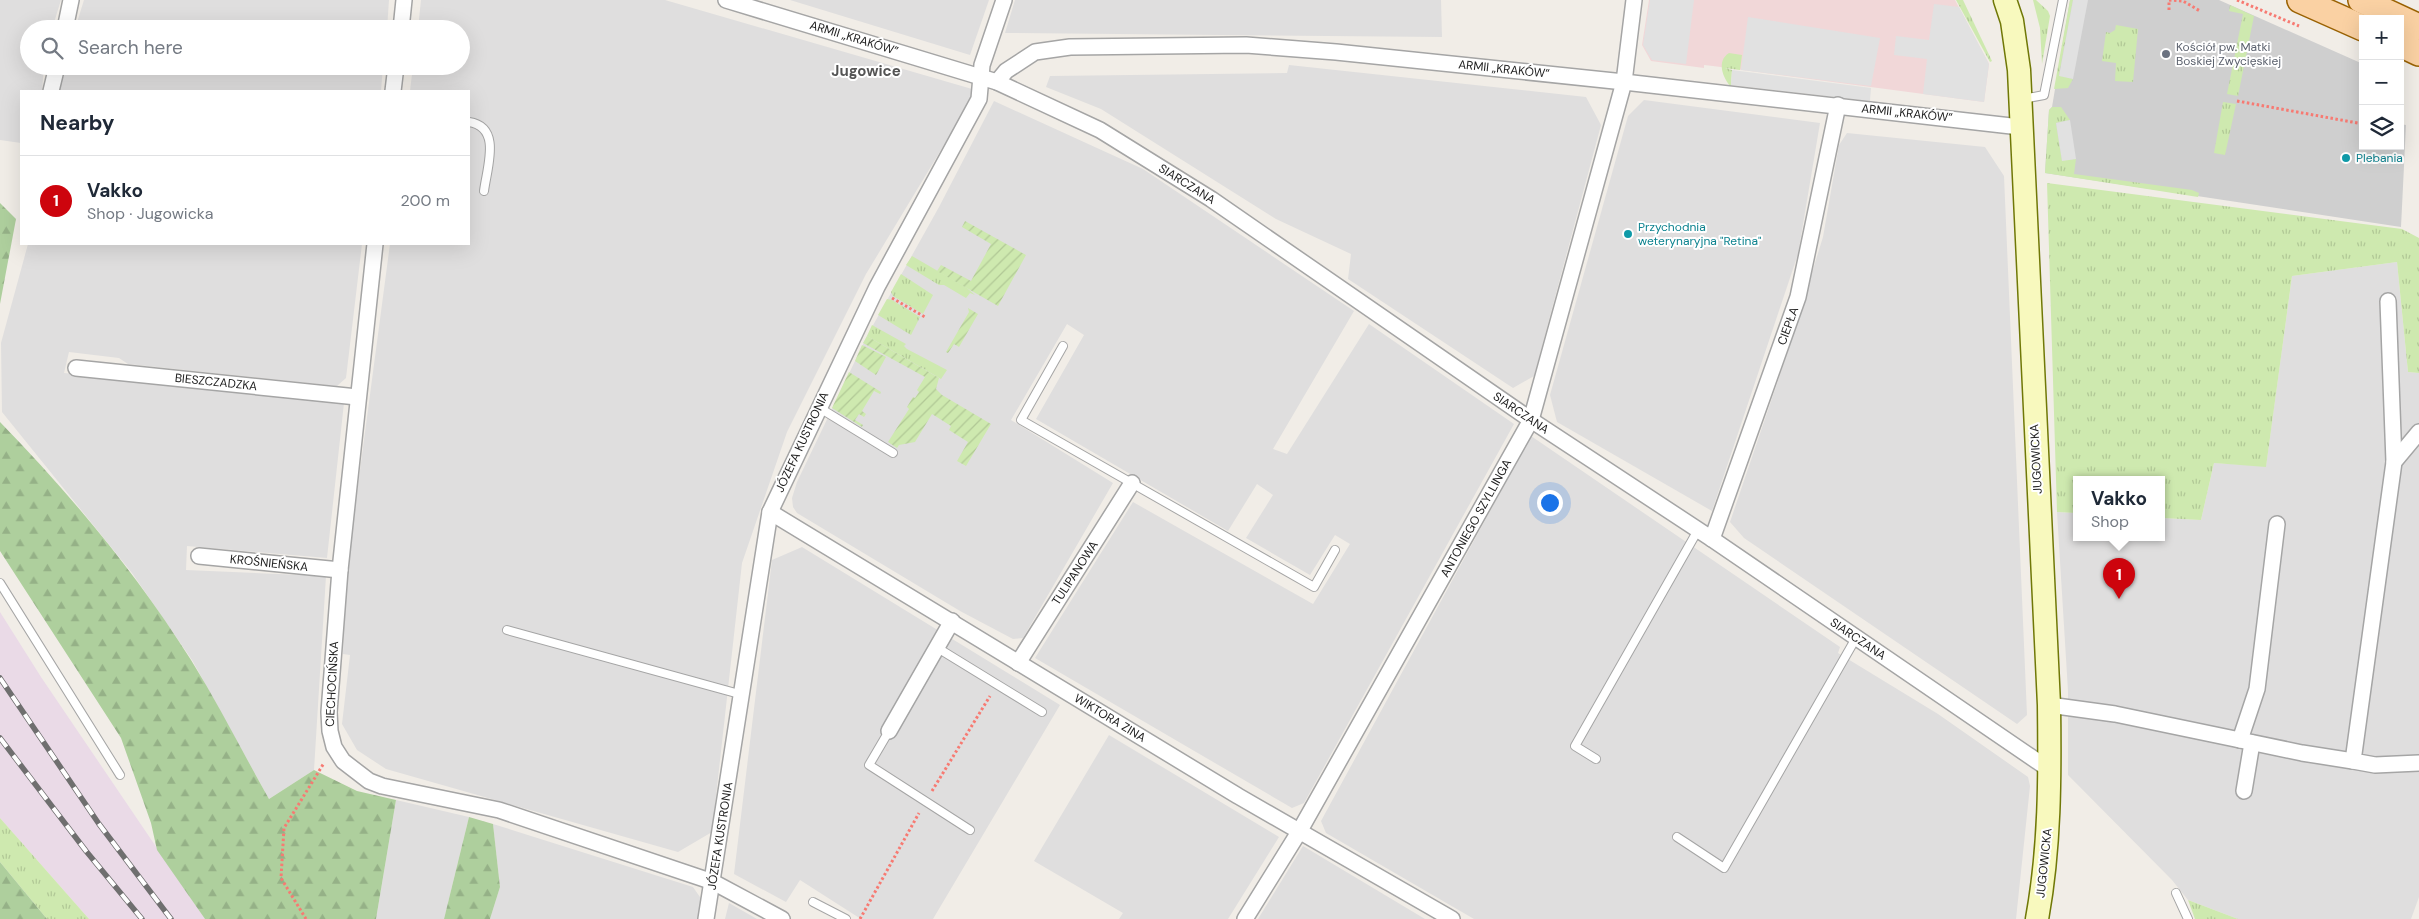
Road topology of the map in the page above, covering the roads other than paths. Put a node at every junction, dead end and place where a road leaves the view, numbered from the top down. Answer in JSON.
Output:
{"nodes":[{"id":1,"x":71,"y":0,"type":"edge"},
{"id":2,"x":404,"y":0,"type":"edge"},
{"id":3,"x":726,"y":0,"type":"edge"},
{"id":4,"x":1004,"y":0,"type":"edge"},
{"id":5,"x":1634,"y":0,"type":"edge"},
{"id":6,"x":2005,"y":0,"type":"edge"},
{"id":7,"x":2063,"y":0,"type":"edge"},
{"id":8,"x":2300,"y":0,"type":"edge"},
{"id":9,"x":2361,"y":0,"type":"edge"},
{"id":10,"x":67,"y":20,"type":"edge"},
{"id":11,"x":402,"y":20,"type":"edge"},
{"id":12,"x":2359,"y":26,"type":"edge"},
{"id":13,"x":2419,"y":27,"type":"edge"},
{"id":14,"x":2404,"y":46,"type":"edge"},
{"id":15,"x":2419,"y":53,"type":"edge"},
{"id":16,"x":55,"y":75,"type":"edge"},
{"id":17,"x":395,"y":75,"type":"edge"},
{"id":18,"x":981,"y":78,"type":"junction"},
{"id":19,"x":997,"y":82,"type":"junction"},
{"id":20,"x":1624,"y":82,"type":"junction"},
{"id":21,"x":51,"y":90,"type":"edge"},
{"id":22,"x":393,"y":90,"type":"edge"},
{"id":23,"x":2020,"y":99,"type":"junction"},
{"id":24,"x":1838,"y":106,"type":"junction"},
{"id":25,"x":470,"y":122,"type":"edge"},
{"id":26,"x":2020,"y":126,"type":"junction"},
{"id":27,"x":484,"y":191,"type":"dead end"},
{"id":28,"x":375,"y":245,"type":"edge"},
{"id":29,"x":2388,"y":301,"type":"dead end"},
{"id":30,"x":1063,"y":346,"type":"dead end"},
{"id":31,"x":76,"y":368,"type":"dead end"},
{"id":32,"x":357,"y":396,"type":"junction"},
{"id":33,"x":818,"y":407,"type":"junction"},
{"id":34,"x":1531,"y":420,"type":"junction"},
{"id":35,"x":2419,"y":432,"type":"edge"},
{"id":36,"x":894,"y":453,"type":"dead end"},
{"id":37,"x":2394,"y":462,"type":"junction"},
{"id":38,"x":1132,"y":483,"type":"junction"},
{"id":39,"x":770,"y":512,"type":"junction"},
{"id":40,"x":2277,"y":524,"type":"dead end"},
{"id":41,"x":1698,"y":530,"type":"junction"},
{"id":42,"x":1712,"y":539,"type":"junction"},
{"id":43,"x":1335,"y":550,"type":"dead end"},
{"id":44,"x":199,"y":556,"type":"dead end"},
{"id":45,"x":340,"y":570,"type":"junction"},
{"id":46,"x":0,"y":583,"type":"edge"},
{"id":47,"x":952,"y":621,"type":"junction"},
{"id":48,"x":507,"y":630,"type":"dead end"},
{"id":49,"x":1856,"y":638,"type":"junction"},
{"id":50,"x":936,"y":648,"type":"junction"},
{"id":51,"x":1018,"y":663,"type":"junction"},
{"id":52,"x":743,"y":695,"type":"junction"},
{"id":53,"x":2049,"y":705,"type":"junction"},
{"id":54,"x":1042,"y":712,"type":"dead end"},
{"id":55,"x":888,"y":731,"type":"joint"},
{"id":56,"x":2246,"y":742,"type":"junction"},
{"id":57,"x":1596,"y":758,"type":"dead end"},
{"id":58,"x":2353,"y":761,"type":"junction"},
{"id":59,"x":2419,"y":763,"type":"edge"},
{"id":60,"x":2050,"y":770,"type":"junction"},
{"id":61,"x":120,"y":775,"type":"dead end"},
{"id":62,"x":2244,"y":792,"type":"dead end"},
{"id":63,"x":970,"y":830,"type":"dead end"},
{"id":64,"x":1300,"y":832,"type":"junction"},
{"id":65,"x":1677,"y":837,"type":"dead end"},
{"id":66,"x":713,"y":882,"type":"junction"},
{"id":67,"x":2176,"y":893,"type":"dead end"},
{"id":68,"x":814,"y":902,"type":"dead end"},
{"id":69,"x":706,"y":919,"type":"edge"},
{"id":70,"x":782,"y":919,"type":"edge"},
{"id":71,"x":846,"y":919,"type":"edge"},
{"id":72,"x":1245,"y":919,"type":"edge"},
{"id":73,"x":1452,"y":919,"type":"edge"},
{"id":74,"x":2037,"y":919,"type":"edge"},
{"id":75,"x":2188,"y":919,"type":"edge"}],
"edges":[{"from":1,"to":10,"type":"street"},
{"from":2,"to":11,"type":"street"},
{"from":3,"to":18,"type":"street","name":"ARMII „KRAKÓW”"},
{"from":4,"to":18,"type":"street","name":"JÓZEFA KUSTRONIA"},
{"from":5,"to":20,"type":"street","name":"ANTONIEGO SZYLLINGA"},
{"from":6,"to":23,"type":"street","name":"JUGOWICKA"},
{"from":7,"to":23,"type":"lane"},
{"from":8,"to":12,"type":"main road"},
{"from":9,"to":13,"type":"main road"},
{"from":14,"to":15,"type":"main road"},
{"from":16,"to":21,"type":"street"},
{"from":17,"to":22,"type":"street"},
{"from":18,"to":19,"type":"street","name":"SIARCZANA"},
{"from":18,"to":33,"type":"street","name":"JÓZEFA KUSTRONIA"},
{"from":19,"to":20,"type":"street","name":"ARMII „KRAKÓW”"},
{"from":19,"to":34,"type":"street","name":"SIARCZANA"},
{"from":20,"to":24,"type":"street","name":"ARMII „KRAKÓW”"},
{"from":20,"to":34,"type":"street","name":"ANTONIEGO SZYLLINGA"},
{"from":23,"to":26,"type":"street","name":"JUGOWICKA"},
{"from":24,"to":26,"type":"street","name":"ARMII „KRAKÓW”"},
{"from":24,"to":42,"type":"street","name":"CIEPŁA"},
{"from":25,"to":27,"type":"lane"},
{"from":26,"to":53,"type":"street","name":"JUGOWICKA"},
{"from":28,"to":32,"type":"street","name":"CIECHOCIŃSKA"},
{"from":29,"to":37,"type":"street"},
{"from":30,"to":38,"type":"lane"},
{"from":31,"to":32,"type":"street","name":"BIESZCZADZKA"},
{"from":32,"to":45,"type":"street","name":"CIECHOCIŃSKA"},
{"from":33,"to":36,"type":"lane"},
{"from":33,"to":39,"type":"street","name":"JÓZEFA KUSTRONIA"},
{"from":34,"to":41,"type":"street","name":"SIARCZANA"},
{"from":34,"to":64,"type":"street","name":"ANTONIEGO SZYLLINGA"},
{"from":35,"to":37,"type":"street"},
{"from":37,"to":58,"type":"street"},
{"from":38,"to":43,"type":"lane"},
{"from":38,"to":51,"type":"street","name":"TULIPANOWA"},
{"from":39,"to":47,"type":"street","name":"WIKTORA ZINA"},
{"from":39,"to":52,"type":"street","name":"JÓZEFA KUSTRONIA"},
{"from":40,"to":56,"type":"street"},
{"from":41,"to":42,"type":"street","name":"SIARCZANA"},
{"from":41,"to":57,"type":"lane"},
{"from":42,"to":49,"type":"street","name":"SIARCZANA"},
{"from":44,"to":45,"type":"street","name":"KROŚNIEŃSKA"},
{"from":45,"to":66,"type":"street","name":"CIECHOCIŃSKA"},
{"from":46,"to":61,"type":"lane"},
{"from":47,"to":50,"type":"street"},
{"from":47,"to":51,"type":"street","name":"WIKTORA ZINA"},
{"from":48,"to":52,"type":"lane"},
{"from":49,"to":60,"type":"street","name":"SIARCZANA"},
{"from":49,"to":65,"type":"lane"},
{"from":50,"to":54,"type":"lane"},
{"from":50,"to":55,"type":"street"},
{"from":51,"to":64,"type":"street","name":"WIKTORA ZINA"},
{"from":52,"to":66,"type":"street","name":"JÓZEFA KUSTRONIA"},
{"from":53,"to":56,"type":"street"},
{"from":53,"to":60,"type":"street","name":"JUGOWICKA"},
{"from":55,"to":63,"type":"lane"},
{"from":56,"to":58,"type":"street"},
{"from":56,"to":62,"type":"street"},
{"from":58,"to":59,"type":"street"},
{"from":60,"to":74,"type":"street","name":"JUGOWICKA"},
{"from":64,"to":72,"type":"street","name":"ANTONIEGO SZYLLINGA"},
{"from":64,"to":73,"type":"street","name":"WIKTORA ZINA"},
{"from":66,"to":69,"type":"street","name":"JÓZEFA KUSTRONIA"},
{"from":66,"to":70,"type":"street","name":"CIECHOCIŃSKA"},
{"from":67,"to":75,"type":"lane"},
{"from":68,"to":71,"type":"lane"}]}
